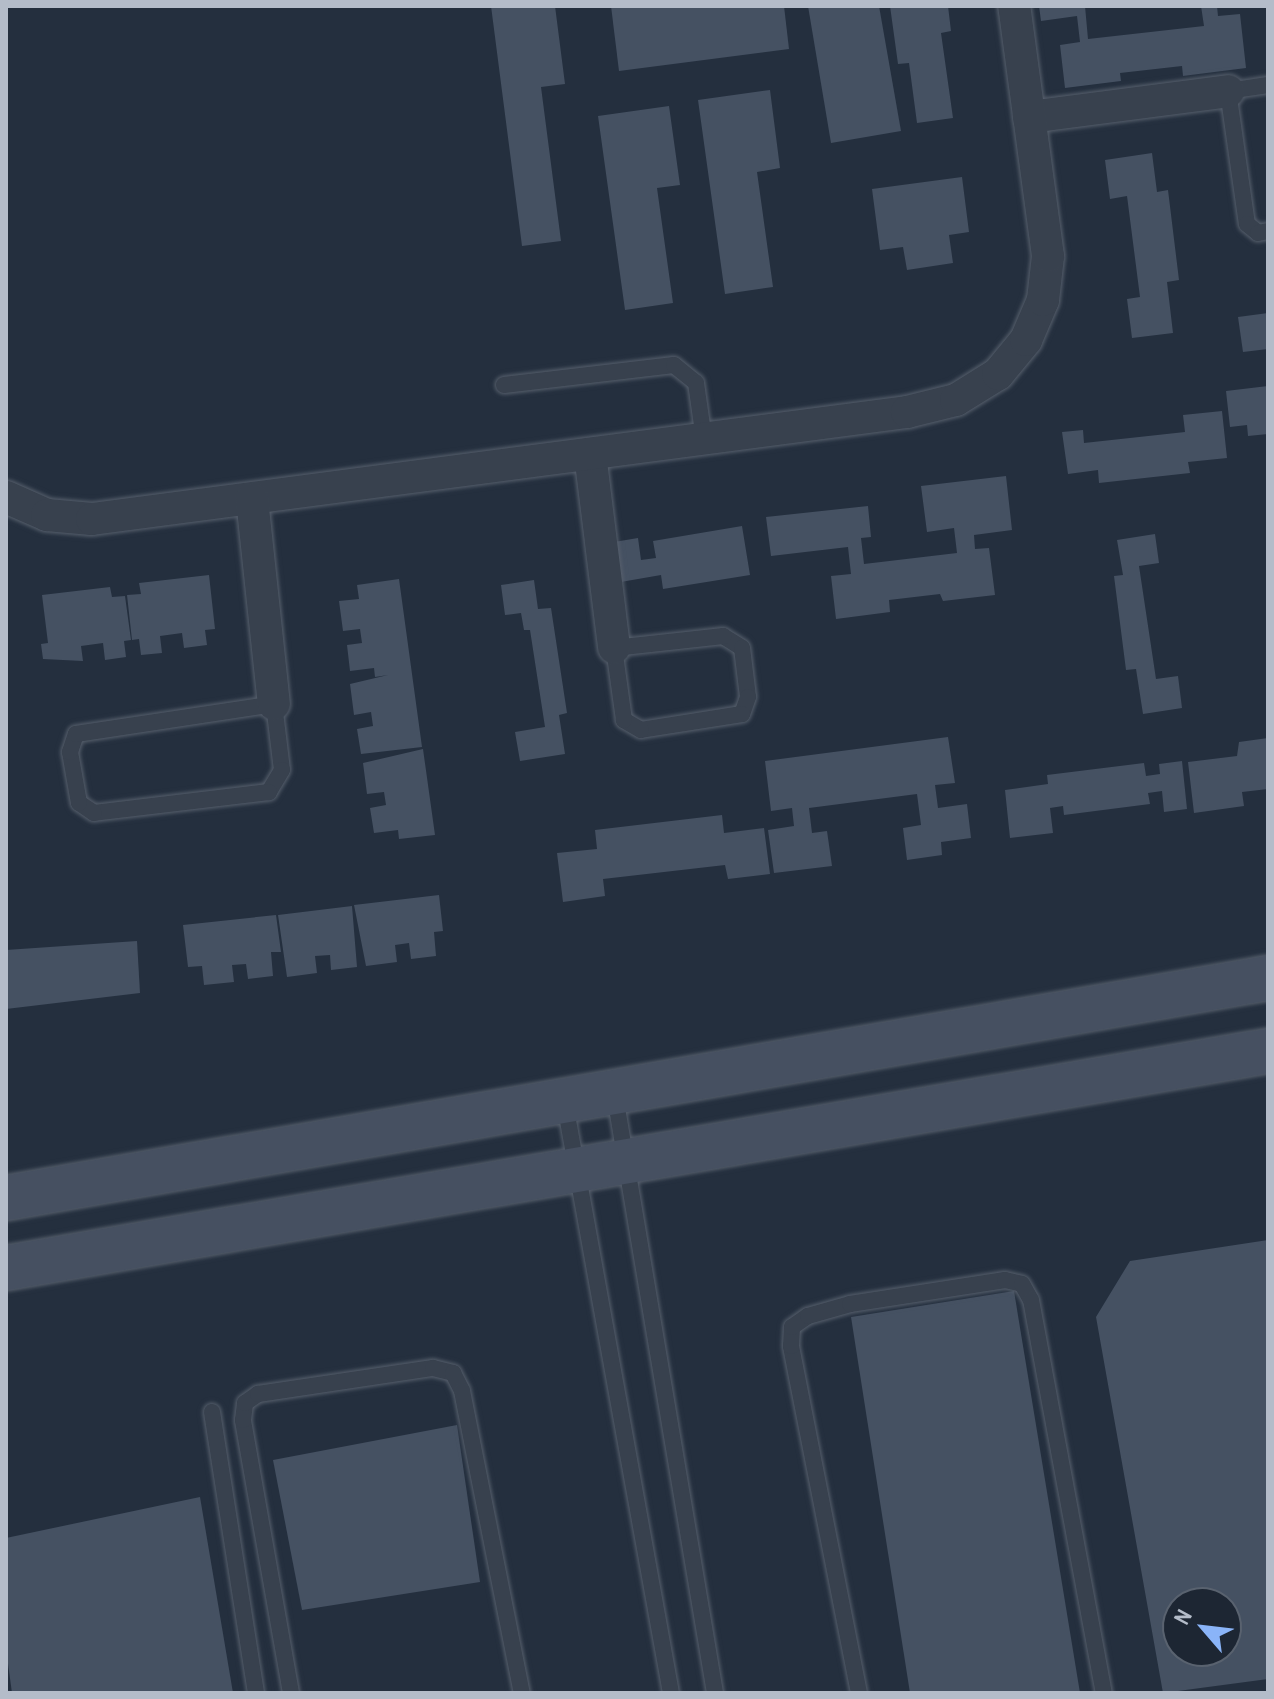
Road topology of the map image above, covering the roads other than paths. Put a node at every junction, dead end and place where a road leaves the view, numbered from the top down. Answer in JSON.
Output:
{"nodes":[{"id":1,"x":1014,"y":6,"type":"edge"},
{"id":2,"x":1268,"y":85,"type":"edge"},
{"id":3,"x":1228,"y":91,"type":"junction"},
{"id":4,"x":1029,"y":117,"type":"junction"},
{"id":5,"x":1268,"y":231,"type":"edge"},
{"id":6,"x":504,"y":385,"type":"dead end"},
{"id":7,"x":704,"y":439,"type":"junction"},
{"id":8,"x":590,"y":454,"type":"junction"},
{"id":9,"x":6,"y":497,"type":"edge"},
{"id":10,"x":252,"y":499,"type":"junction"},
{"id":11,"x":614,"y":648,"type":"junction"},
{"id":12,"x":274,"y":704,"type":"junction"},
{"id":13,"x":1268,"y":978,"type":"edge"},
{"id":14,"x":1268,"y":1051,"type":"edge"},
{"id":15,"x":615,"y":1096,"type":"junction"},
{"id":16,"x":565,"y":1104,"type":"junction"},
{"id":17,"x":626,"y":1163,"type":"junction"},
{"id":18,"x":577,"y":1170,"type":"junction"},
{"id":19,"x":6,"y":1198,"type":"edge"},
{"id":20,"x":6,"y":1268,"type":"edge"},
{"id":21,"x":212,"y":1412,"type":"dead end"},
{"id":22,"x":256,"y":1693,"type":"edge"},
{"id":23,"x":291,"y":1693,"type":"edge"},
{"id":24,"x":522,"y":1693,"type":"edge"},
{"id":25,"x":671,"y":1693,"type":"edge"},
{"id":26,"x":715,"y":1693,"type":"edge"},
{"id":27,"x":859,"y":1693,"type":"edge"},
{"id":28,"x":1104,"y":1693,"type":"edge"}],
"edges":[{"from":1,"to":4,"type":"street"},
{"from":2,"to":3,"type":"lane"},
{"from":3,"to":4,"type":"street"},
{"from":3,"to":5,"type":"lane"},
{"from":4,"to":7,"type":"street"},
{"from":6,"to":7,"type":"lane"},
{"from":7,"to":8,"type":"street"},
{"from":8,"to":10,"type":"street"},
{"from":8,"to":11,"type":"street"},
{"from":9,"to":10,"type":"street"},
{"from":10,"to":12,"type":"street"},
{"from":11,"to":11,"type":"lane"},
{"from":12,"to":12,"type":"lane"},
{"from":13,"to":15,"type":"street"},
{"from":14,"to":17,"type":"street"},
{"from":15,"to":16,"type":"street"},
{"from":15,"to":17,"type":"lane"},
{"from":16,"to":18,"type":"lane"},
{"from":16,"to":19,"type":"street"},
{"from":17,"to":18,"type":"street"},
{"from":17,"to":26,"type":"lane"},
{"from":18,"to":20,"type":"street"},
{"from":18,"to":25,"type":"lane"},
{"from":21,"to":22,"type":"lane"},
{"from":23,"to":24,"type":"lane"},
{"from":27,"to":28,"type":"lane"}]}
